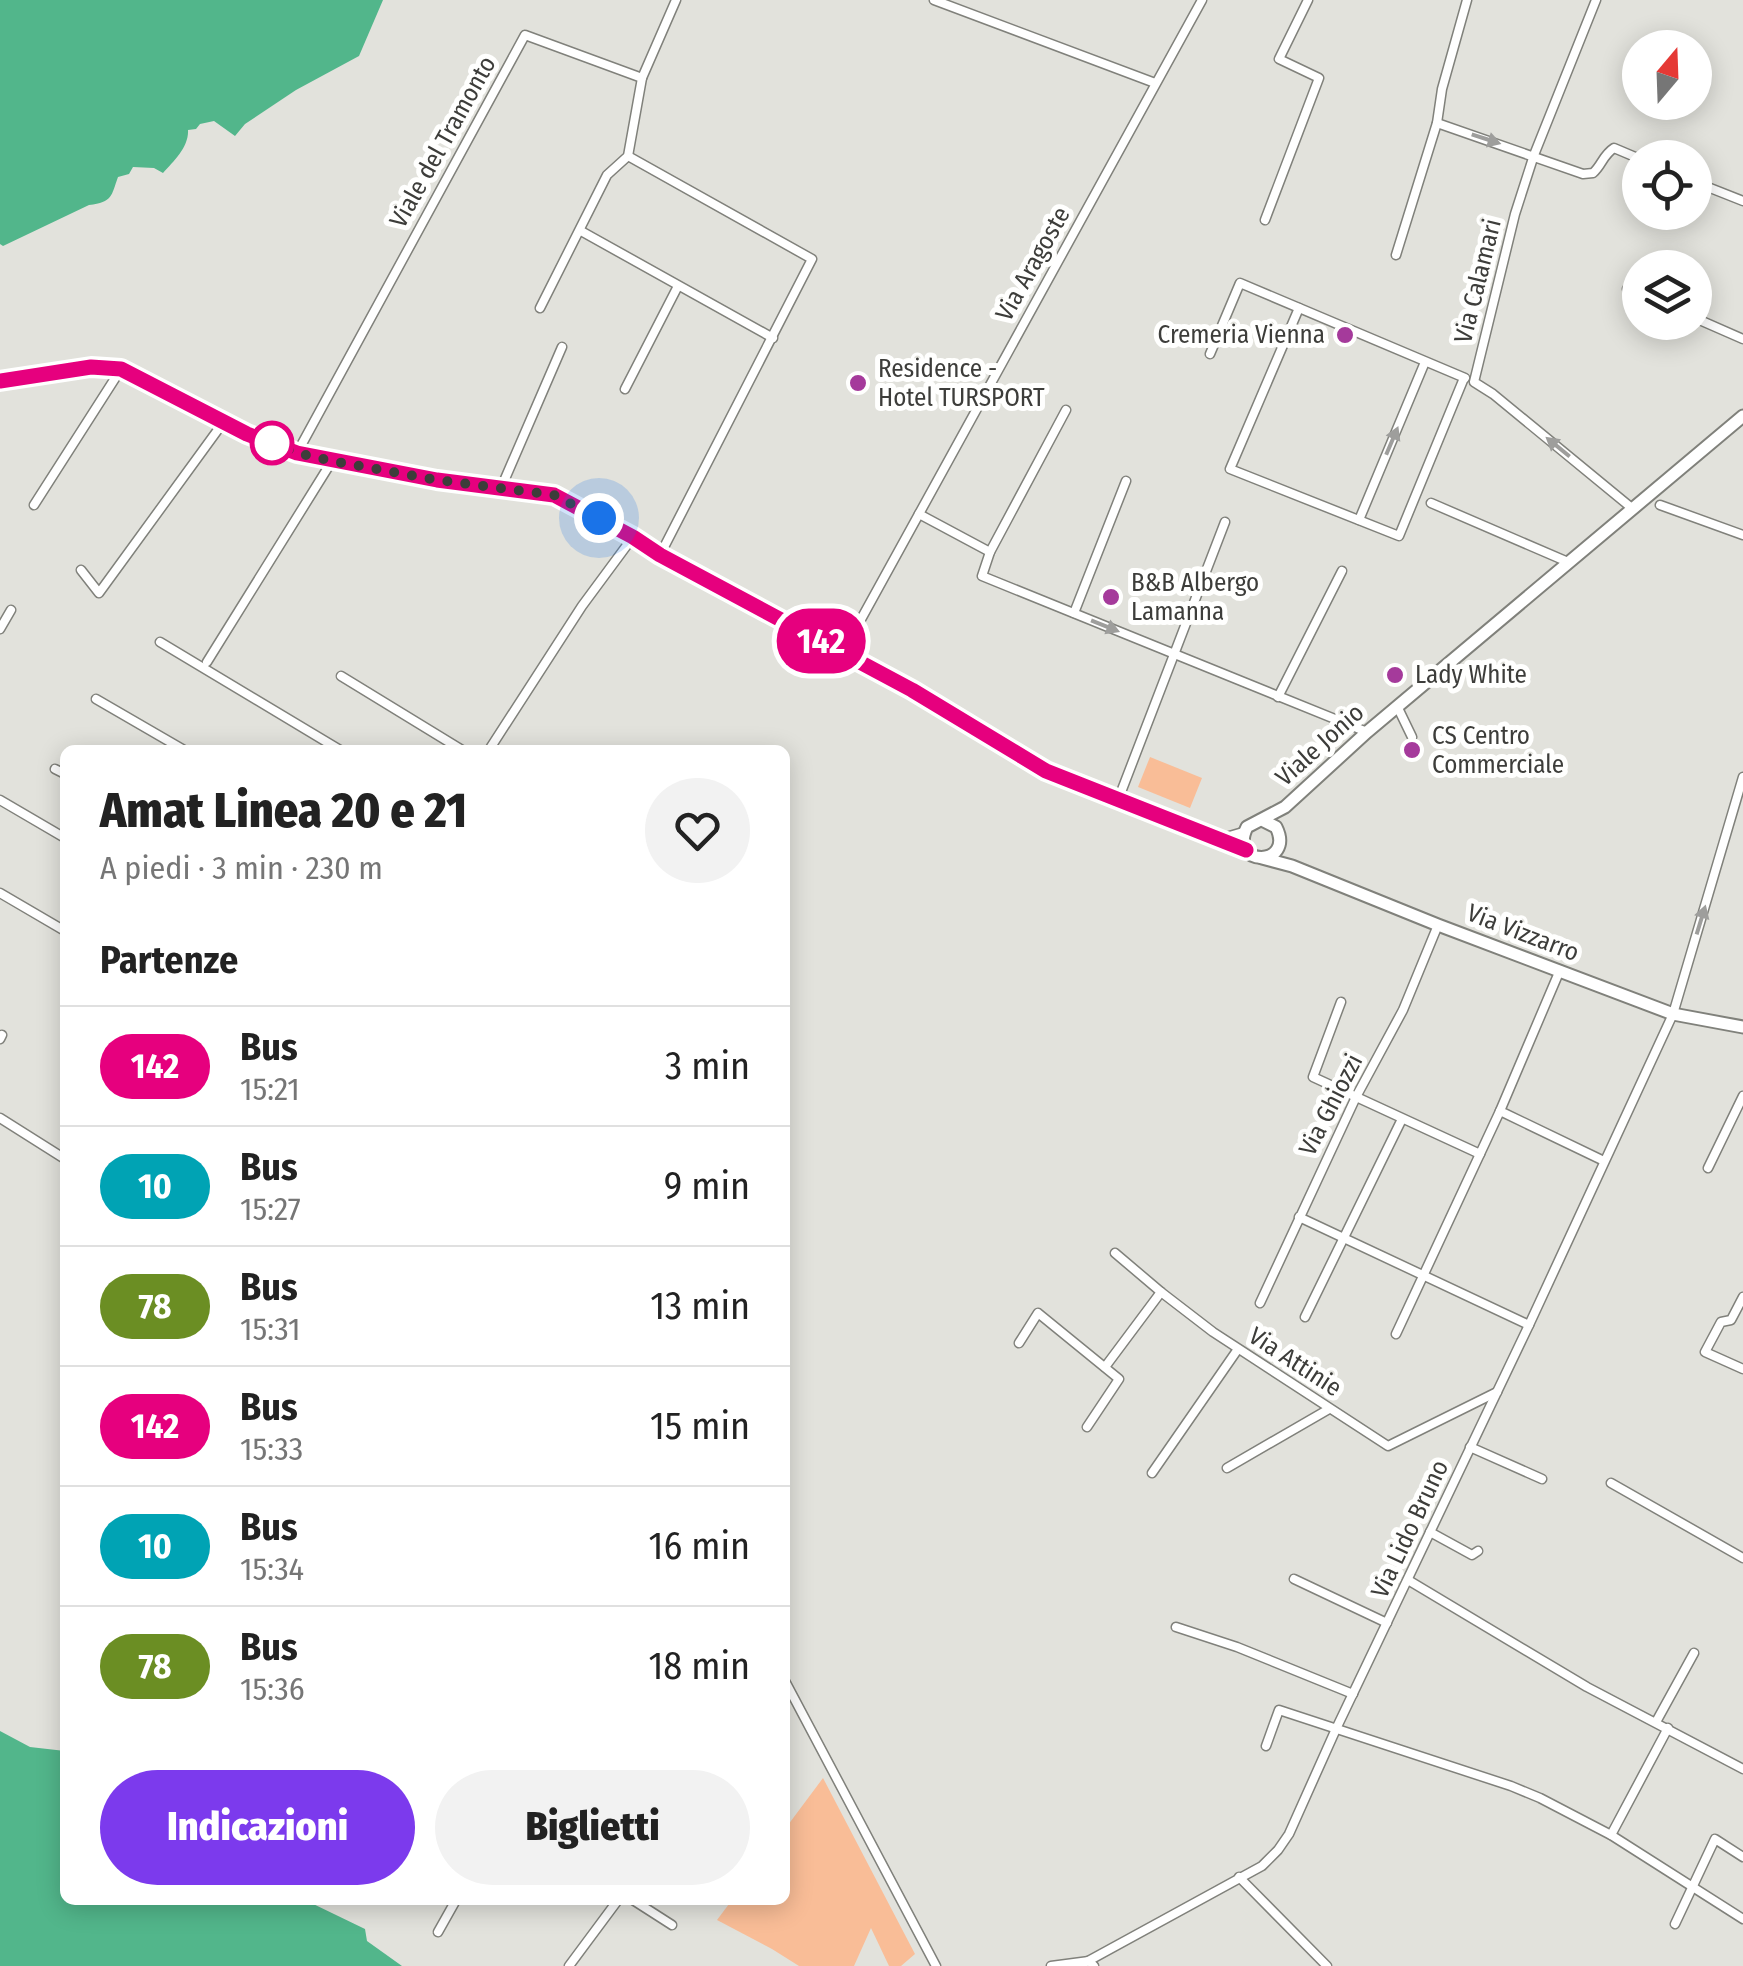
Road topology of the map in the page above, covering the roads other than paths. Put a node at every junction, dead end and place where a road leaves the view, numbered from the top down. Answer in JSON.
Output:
{"nodes":[{"id":1,"x":676,"y":0,"type":"edge"},
{"id":2,"x":934,"y":0,"type":"edge"},
{"id":3,"x":1202,"y":0,"type":"edge"},
{"id":4,"x":1308,"y":0,"type":"edge"},
{"id":5,"x":1467,"y":0,"type":"edge"},
{"id":6,"x":1596,"y":0,"type":"edge"},
{"id":7,"x":642,"y":78,"type":"junction"},
{"id":8,"x":1154,"y":83,"type":"junction"},
{"id":9,"x":1437,"y":123,"type":"junction"},
{"id":10,"x":1622,"y":151,"type":"edge"},
{"id":11,"x":1534,"y":155,"type":"junction"},
{"id":12,"x":628,"y":156,"type":"junction"},
{"id":13,"x":1712,"y":189,"type":"edge"},
{"id":14,"x":1743,"y":202,"type":"edge"},
{"id":15,"x":1265,"y":220,"type":"dead end"},
{"id":16,"x":580,"y":230,"type":"junction"},
{"id":17,"x":1396,"y":255,"type":"dead end"},
{"id":18,"x":678,"y":286,"type":"junction"},
{"id":19,"x":540,"y":308,"type":"dead end"},
{"id":20,"x":1298,"y":308,"type":"junction"},
{"id":21,"x":1712,"y":325,"type":"edge"},
{"id":22,"x":772,"y":338,"type":"junction"},
{"id":23,"x":1743,"y":338,"type":"edge"},
{"id":24,"x":562,"y":347,"type":"dead end"},
{"id":25,"x":1210,"y":354,"type":"dead end"},
{"id":26,"x":1425,"y":362,"type":"junction"},
{"id":27,"x":121,"y":369,"type":"junction"},
{"id":28,"x":1464,"y":378,"type":"junction"},
{"id":29,"x":0,"y":381,"type":"edge"},
{"id":30,"x":1474,"y":382,"type":"junction"},
{"id":31,"x":625,"y":389,"type":"dead end"},
{"id":32,"x":1066,"y":410,"type":"dead end"},
{"id":33,"x":1743,"y":416,"type":"edge"},
{"id":34,"x":225,"y":420,"type":"junction"},
{"id":35,"x":297,"y":453,"type":"junction"},
{"id":36,"x":332,"y":461,"type":"junction"},
{"id":37,"x":1126,"y":482,"type":"dead end"},
{"id":38,"x":500,"y":488,"type":"junction"},
{"id":39,"x":1431,"y":504,"type":"dead end"},
{"id":40,"x":34,"y":505,"type":"dead end"},
{"id":41,"x":1660,"y":505,"type":"dead end"},
{"id":42,"x":1633,"y":509,"type":"junction"},
{"id":43,"x":920,"y":514,"type":"junction"},
{"id":44,"x":1359,"y":520,"type":"junction"},
{"id":45,"x":1225,"y":522,"type":"dead end"},
{"id":46,"x":1743,"y":535,"type":"edge"},
{"id":47,"x":633,"y":537,"type":"junction"},
{"id":48,"x":990,"y":552,"type":"junction"},
{"id":49,"x":660,"y":555,"type":"junction"},
{"id":50,"x":1568,"y":562,"type":"junction"},
{"id":51,"x":81,"y":570,"type":"dead end"},
{"id":52,"x":1342,"y":571,"type":"dead end"},
{"id":53,"x":11,"y":610,"type":"dead end"},
{"id":54,"x":1074,"y":614,"type":"junction"},
{"id":55,"x":0,"y":629,"type":"edge"},
{"id":56,"x":160,"y":642,"type":"dead end"},
{"id":57,"x":842,"y":652,"type":"junction"},
{"id":58,"x":1175,"y":654,"type":"junction"},
{"id":59,"x":206,"y":662,"type":"dead end"},
{"id":60,"x":341,"y":676,"type":"dead end"},
{"id":61,"x":1278,"y":697,"type":"junction"},
{"id":62,"x":96,"y":698,"type":"dead end"},
{"id":63,"x":1397,"y":706,"type":"junction"},
{"id":64,"x":1367,"y":732,"type":"junction"},
{"id":65,"x":1412,"y":737,"type":"dead end"},
{"id":66,"x":176,"y":745,"type":"edge"},
{"id":67,"x":332,"y":745,"type":"edge"},
{"id":68,"x":454,"y":745,"type":"edge"},
{"id":69,"x":492,"y":745,"type":"edge"},
{"id":70,"x":55,"y":769,"type":"dead end"},
{"id":71,"x":60,"y":772,"type":"edge"},
{"id":72,"x":1743,"y":778,"type":"edge"},
{"id":73,"x":0,"y":800,"type":"edge"},
{"id":74,"x":1118,"y":800,"type":"junction"},
{"id":75,"x":1285,"y":807,"type":"junction"},
{"id":76,"x":1262,"y":820,"type":"junction"},
{"id":77,"x":1278,"y":830,"type":"junction"},
{"id":78,"x":1244,"y":832,"type":"junction"},
{"id":79,"x":60,"y":835,"type":"edge"},
{"id":80,"x":1219,"y":839,"type":"junction"},
{"id":81,"x":1277,"y":848,"type":"junction"},
{"id":82,"x":1246,"y":850,"type":"junction"},
{"id":83,"x":1262,"y":858,"type":"junction"},
{"id":84,"x":1292,"y":866,"type":"junction"},
{"id":85,"x":0,"y":893,"type":"edge"},
{"id":86,"x":1438,"y":925,"type":"junction"},
{"id":87,"x":60,"y":928,"type":"edge"},
{"id":88,"x":1560,"y":970,"type":"junction"},
{"id":89,"x":1341,"y":1002,"type":"dead end"},
{"id":90,"x":1673,"y":1014,"type":"junction"},
{"id":91,"x":1743,"y":1027,"type":"edge"},
{"id":92,"x":1743,"y":1096,"type":"edge"},
{"id":93,"x":1356,"y":1097,"type":"junction"},
{"id":94,"x":1500,"y":1110,"type":"junction"},
{"id":95,"x":0,"y":1118,"type":"edge"},
{"id":96,"x":1402,"y":1119,"type":"junction"},
{"id":97,"x":1480,"y":1154,"type":"junction"},
{"id":98,"x":60,"y":1156,"type":"edge"},
{"id":99,"x":1604,"y":1161,"type":"junction"},
{"id":100,"x":1708,"y":1168,"type":"dead end"},
{"id":101,"x":1299,"y":1217,"type":"junction"},
{"id":102,"x":1343,"y":1238,"type":"junction"},
{"id":103,"x":1115,"y":1253,"type":"dead end"},
{"id":104,"x":1423,"y":1277,"type":"junction"},
{"id":105,"x":1161,"y":1292,"type":"junction"},
{"id":106,"x":1743,"y":1297,"type":"edge"},
{"id":107,"x":1260,"y":1303,"type":"dead end"},
{"id":108,"x":1304,"y":1317,"type":"dead end"},
{"id":109,"x":1529,"y":1325,"type":"junction"},
{"id":110,"x":1396,"y":1334,"type":"dead end"},
{"id":111,"x":1019,"y":1344,"type":"dead end"},
{"id":112,"x":1238,"y":1349,"type":"junction"},
{"id":113,"x":1105,"y":1367,"type":"junction"},
{"id":114,"x":1743,"y":1368,"type":"edge"},
{"id":115,"x":1497,"y":1392,"type":"junction"},
{"id":116,"x":1330,"y":1409,"type":"junction"},
{"id":117,"x":1087,"y":1428,"type":"dead end"},
{"id":118,"x":1470,"y":1448,"type":"junction"},
{"id":119,"x":1227,"y":1468,"type":"dead end"},
{"id":120,"x":1152,"y":1474,"type":"dead end"},
{"id":121,"x":1542,"y":1479,"type":"dead end"},
{"id":122,"x":1611,"y":1483,"type":"dead end"},
{"id":123,"x":1430,"y":1532,"type":"junction"},
{"id":124,"x":1478,"y":1551,"type":"dead end"},
{"id":125,"x":1743,"y":1558,"type":"edge"},
{"id":126,"x":1294,"y":1579,"type":"dead end"},
{"id":127,"x":1408,"y":1580,"type":"junction"},
{"id":128,"x":1387,"y":1622,"type":"junction"},
{"id":129,"x":1176,"y":1626,"type":"dead end"},
{"id":130,"x":1694,"y":1653,"type":"dead end"},
{"id":131,"x":790,"y":1690,"type":"edge"},
{"id":132,"x":1353,"y":1694,"type":"junction"},
{"id":133,"x":1656,"y":1722,"type":"junction"},
{"id":134,"x":1668,"y":1728,"type":"junction"},
{"id":135,"x":1336,"y":1729,"type":"junction"},
{"id":136,"x":1266,"y":1746,"type":"dead end"},
{"id":137,"x":1743,"y":1769,"type":"edge"},
{"id":138,"x":1611,"y":1835,"type":"junction"},
{"id":139,"x":1743,"y":1857,"type":"edge"},
{"id":140,"x":1239,"y":1877,"type":"junction"},
{"id":141,"x":1692,"y":1886,"type":"junction"},
{"id":142,"x":453,"y":1905,"type":"edge"},
{"id":143,"x":614,"y":1905,"type":"edge"},
{"id":144,"x":640,"y":1905,"type":"edge"},
{"id":145,"x":1743,"y":1919,"type":"edge"},
{"id":146,"x":1674,"y":1924,"type":"dead end"},
{"id":147,"x":672,"y":1926,"type":"dead end"},
{"id":148,"x":438,"y":1932,"type":"dead end"},
{"id":149,"x":1092,"y":1964,"type":"edge"},
{"id":150,"x":569,"y":1966,"type":"edge"},
{"id":151,"x":936,"y":1966,"type":"edge"},
{"id":152,"x":1050,"y":1966,"type":"edge"},
{"id":153,"x":1079,"y":1966,"type":"edge"},
{"id":154,"x":1327,"y":1966,"type":"edge"}],
"edges":[{"from":1,"to":7,"type":"street"},
{"from":2,"to":8,"type":"street"},
{"from":3,"to":8,"type":"street","name":"Via Aragoste"},
{"from":4,"to":15,"type":"street"},
{"from":5,"to":9,"type":"street"},
{"from":6,"to":11,"type":"street","name":"Via Calamari"},
{"from":7,"to":12,"type":"street"},
{"from":7,"to":35,"type":"street","name":"Viale del Tramonto"},
{"from":8,"to":43,"type":"street","name":"Via Aragoste"},
{"from":9,"to":11,"type":"street","one_way":true},
{"from":9,"to":17,"type":"street"},
{"from":10,"to":11,"type":"street"},
{"from":11,"to":30,"type":"street","name":"Via Calamari"},
{"from":12,"to":16,"type":"street"},
{"from":12,"to":22,"type":"street"},
{"from":13,"to":14,"type":"street"},
{"from":16,"to":18,"type":"street"},
{"from":16,"to":19,"type":"street"},
{"from":18,"to":22,"type":"street"},
{"from":18,"to":31,"type":"street"},
{"from":20,"to":25,"type":"street"},
{"from":20,"to":26,"type":"street"},
{"from":20,"to":44,"type":"street"},
{"from":21,"to":23,"type":"street"},
{"from":22,"to":49,"type":"street"},
{"from":24,"to":38,"type":"street"},
{"from":26,"to":28,"type":"street"},
{"from":44,"to":26,"type":"street","one_way":true},
{"from":27,"to":29,"type":"street"},
{"from":27,"to":34,"type":"street"},
{"from":27,"to":40,"type":"street"},
{"from":28,"to":30,"type":"street"},
{"from":28,"to":44,"type":"street"},
{"from":42,"to":30,"type":"street","name":"Via Calamari","one_way":true},
{"from":32,"to":48,"type":"street"},
{"from":33,"to":42,"type":"street","name":"Viale Jonio"},
{"from":34,"to":35,"type":"street"},
{"from":34,"to":51,"type":"street"},
{"from":35,"to":36,"type":"street"},
{"from":36,"to":38,"type":"street"},
{"from":36,"to":59,"type":"street"},
{"from":37,"to":54,"type":"street"},
{"from":38,"to":47,"type":"street"},
{"from":39,"to":50,"type":"street"},
{"from":41,"to":46,"type":"street"},
{"from":42,"to":50,"type":"street","name":"Viale Jonio"},
{"from":43,"to":48,"type":"street"},
{"from":43,"to":57,"type":"street","name":"Via Aragoste"},
{"from":45,"to":58,"type":"street"},
{"from":47,"to":49,"type":"street"},
{"from":47,"to":69,"type":"street"},
{"from":48,"to":54,"type":"street"},
{"from":49,"to":57,"type":"street"},
{"from":50,"to":63,"type":"street","name":"Viale Jonio"},
{"from":52,"to":61,"type":"street"},
{"from":53,"to":55,"type":"street"},
{"from":54,"to":58,"type":"street","one_way":true},
{"from":56,"to":67,"type":"street"},
{"from":57,"to":74,"type":"street"},
{"from":58,"to":61,"type":"street"},
{"from":58,"to":74,"type":"street"},
{"from":60,"to":68,"type":"street"},
{"from":61,"to":64,"type":"street"},
{"from":62,"to":66,"type":"street"},
{"from":63,"to":64,"type":"street","name":"Viale Jonio"},
{"from":63,"to":65,"type":"street"},
{"from":64,"to":75,"type":"street","name":"Viale Jonio"},
{"from":70,"to":71,"type":"street"},
{"from":90,"to":72,"type":"street","name":"Via Lido Bruno","one_way":true},
{"from":73,"to":79,"type":"street"},
{"from":74,"to":80,"type":"street"},
{"from":75,"to":76,"type":"street","name":"Viale Jonio"},
{"from":75,"to":77,"type":"street","name":"Viale Jonio"},
{"from":76,"to":77,"type":"street"},
{"from":76,"to":78,"type":"street"},
{"from":77,"to":81,"type":"street"},
{"from":78,"to":80,"type":"street"},
{"from":78,"to":82,"type":"street"},
{"from":80,"to":82,"type":"street"},
{"from":81,"to":83,"type":"street"},
{"from":81,"to":84,"type":"street","name":"Via Vizzarro"},
{"from":82,"to":83,"type":"street","name":"Via Vizzarro"},
{"from":83,"to":84,"type":"street","name":"Via Vizzarro"},
{"from":84,"to":86,"type":"street","name":"Via Vizzarro"},
{"from":85,"to":87,"type":"street"},
{"from":86,"to":88,"type":"street","name":"Via Vizzarro"},
{"from":86,"to":93,"type":"street","name":"Via Ghiozzi"},
{"from":88,"to":90,"type":"street","name":"Via Vizzarro"},
{"from":88,"to":94,"type":"street"},
{"from":89,"to":93,"type":"street"},
{"from":90,"to":91,"type":"street","name":"Via Vizzarro"},
{"from":90,"to":99,"type":"street","name":"Via Lido Bruno"},
{"from":92,"to":100,"type":"street"},
{"from":93,"to":96,"type":"street"},
{"from":93,"to":101,"type":"street","name":"Via Ghiozzi"},
{"from":94,"to":97,"type":"street"},
{"from":94,"to":99,"type":"street"},
{"from":95,"to":98,"type":"street"},
{"from":96,"to":97,"type":"street"},
{"from":96,"to":102,"type":"street"},
{"from":97,"to":104,"type":"street"},
{"from":99,"to":109,"type":"street","name":"Via Lido Bruno"},
{"from":101,"to":102,"type":"street"},
{"from":101,"to":107,"type":"street","name":"Via Ghiozzi"},
{"from":102,"to":104,"type":"street"},
{"from":102,"to":108,"type":"street"},
{"from":103,"to":105,"type":"street","name":"Via Attinie"},
{"from":104,"to":109,"type":"street"},
{"from":104,"to":110,"type":"street"},
{"from":105,"to":112,"type":"street","name":"Via Attinie"},
{"from":105,"to":113,"type":"street"},
{"from":106,"to":114,"type":"street"},
{"from":109,"to":115,"type":"street","name":"Via Lido Bruno"},
{"from":111,"to":113,"type":"street"},
{"from":112,"to":116,"type":"street","name":"Via Attinie"},
{"from":112,"to":120,"type":"street"},
{"from":113,"to":117,"type":"street"},
{"from":115,"to":116,"type":"street","name":"Via Attinie"},
{"from":115,"to":118,"type":"street","name":"Via Lido Bruno"},
{"from":116,"to":119,"type":"street"},
{"from":118,"to":121,"type":"street"},
{"from":118,"to":123,"type":"street","name":"Via Lido Bruno"},
{"from":122,"to":125,"type":"street"},
{"from":123,"to":124,"type":"street"},
{"from":123,"to":127,"type":"street","name":"Via Lido Bruno"},
{"from":126,"to":128,"type":"street"},
{"from":127,"to":128,"type":"street","name":"Via Lido Bruno"},
{"from":127,"to":133,"type":"street"},
{"from":128,"to":132,"type":"street","name":"Via Lido Bruno"},
{"from":129,"to":132,"type":"street"},
{"from":130,"to":133,"type":"street"},
{"from":131,"to":151,"type":"street"},
{"from":132,"to":135,"type":"street","name":"Via Lido Bruno"},
{"from":133,"to":134,"type":"street"},
{"from":134,"to":137,"type":"street"},
{"from":134,"to":138,"type":"street"},
{"from":135,"to":136,"type":"street"},
{"from":135,"to":138,"type":"street"},
{"from":135,"to":140,"type":"street","name":"Via Lido Bruno"},
{"from":138,"to":141,"type":"street"},
{"from":139,"to":141,"type":"street"},
{"from":140,"to":149,"type":"street","name":"Via Lido Bruno"},
{"from":140,"to":154,"type":"street"},
{"from":141,"to":145,"type":"street"},
{"from":141,"to":146,"type":"street"},
{"from":142,"to":148,"type":"street"},
{"from":143,"to":150,"type":"street"},
{"from":144,"to":147,"type":"street"},
{"from":149,"to":152,"type":"street"},
{"from":149,"to":153,"type":"street","name":"Via Lido Bruno"}]}
